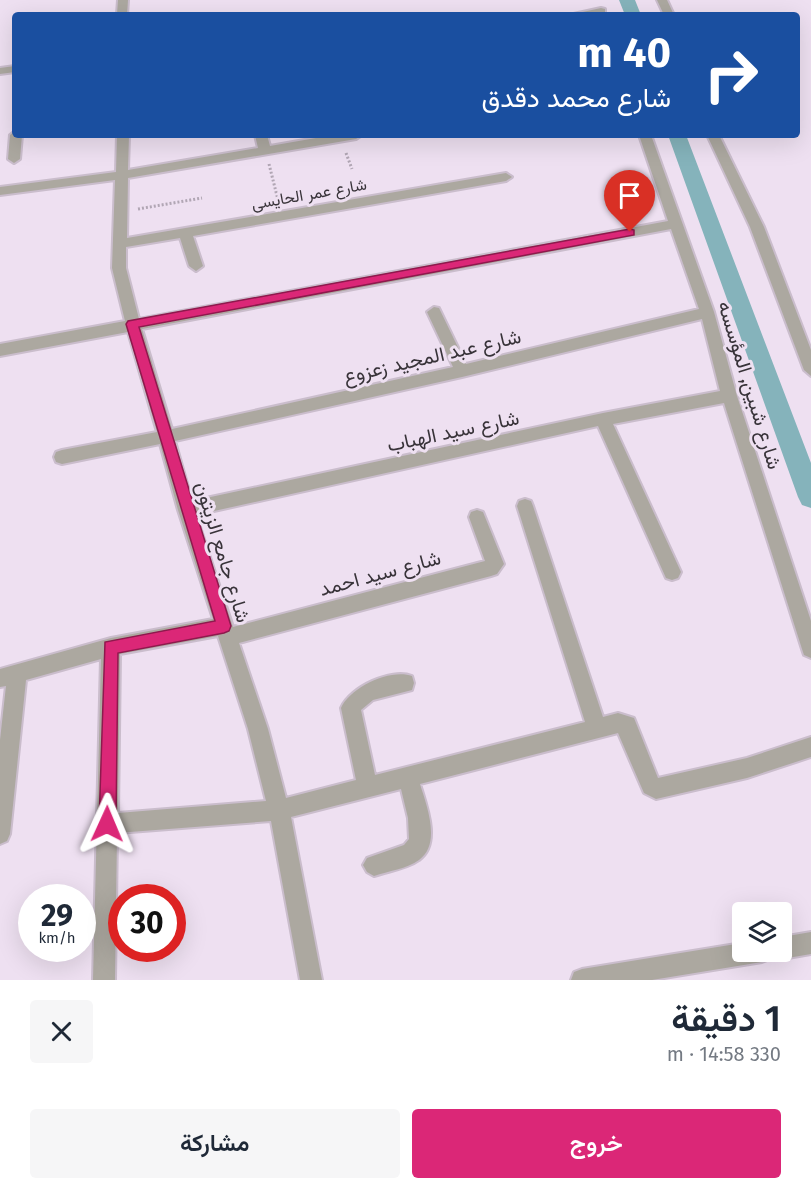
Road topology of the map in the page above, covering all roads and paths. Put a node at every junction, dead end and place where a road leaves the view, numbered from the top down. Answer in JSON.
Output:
{"nodes":[{"id":1,"x":16,"y":138,"type":"edge"},
{"id":2,"x":123,"y":138,"type":"edge"},
{"id":3,"x":262,"y":138,"type":"edge"},
{"id":4,"x":324,"y":138,"type":"edge"},
{"id":5,"x":646,"y":138,"type":"edge"},
{"id":6,"x":714,"y":138,"type":"edge"},
{"id":7,"x":265,"y":150,"type":"junction"},
{"id":8,"x":14,"y":159,"type":"dead end"},
{"id":9,"x":121,"y":175,"type":"junction"},
{"id":10,"x":506,"y":177,"type":"dead end"},
{"id":11,"x":0,"y":191,"type":"edge"},
{"id":12,"x":202,"y":198,"type":"dead end"},
{"id":13,"x":120,"y":212,"type":"junction"},
{"id":14,"x":282,"y":216,"type":"junction"},
{"id":15,"x":675,"y":224,"type":"junction"},
{"id":16,"x":185,"y":233,"type":"junction"},
{"id":17,"x":119,"y":244,"type":"junction"},
{"id":18,"x":196,"y":266,"type":"dead end"},
{"id":19,"x":434,"y":312,"type":"dead end"},
{"id":20,"x":707,"y":312,"type":"junction"},
{"id":21,"x":132,"y":324,"type":"junction"},
{"id":22,"x":0,"y":350,"type":"edge"},
{"id":23,"x":811,"y":370,"type":"edge"},
{"id":24,"x":462,"y":371,"type":"junction"},
{"id":25,"x":729,"y":396,"type":"junction"},
{"id":26,"x":603,"y":419,"type":"junction"},
{"id":27,"x":167,"y":437,"type":"junction"},
{"id":28,"x":62,"y":457,"type":"dead end"},
{"id":29,"x":525,"y":506,"type":"dead end"},
{"id":30,"x":186,"y":510,"type":"junction"},
{"id":31,"x":477,"y":517,"type":"dead end"},
{"id":32,"x":672,"y":572,"type":"dead end"},
{"id":33,"x":225,"y":632,"type":"junction"},
{"id":34,"x":111,"y":647,"type":"junction"},
{"id":35,"x":811,"y":649,"type":"edge"},
{"id":36,"x":9,"y":675,"type":"edge"},
{"id":37,"x":405,"y":682,"type":"dead end"},
{"id":38,"x":597,"y":729,"type":"junction"},
{"id":39,"x":811,"y":747,"type":"edge"},
{"id":40,"x":408,"y":777,"type":"junction"},
{"id":41,"x":368,"y":788,"type":"junction"},
{"id":42,"x":279,"y":810,"type":"junction"},
{"id":43,"x":107,"y":824,"type":"junction"},
{"id":44,"x":0,"y":834,"type":"edge"},
{"id":45,"x":374,"y":865,"type":"dead end"},
{"id":46,"x":811,"y":943,"type":"edge"},
{"id":47,"x":792,"y":946,"type":"edge"},
{"id":48,"x":732,"y":956,"type":"edge"},
{"id":49,"x":104,"y":980,"type":"edge"},
{"id":50,"x":311,"y":980,"type":"edge"},
{"id":51,"x":582,"y":980,"type":"edge"}],
"edges":[{"from":1,"to":8,"type":"street"},
{"from":2,"to":9,"type":"street","name":"شارع جامع الزيتون"},
{"from":3,"to":7,"type":"street"},
{"from":4,"to":7,"type":"street"},
{"from":5,"to":15,"type":"street","name":"شارع شبين, المؤسسه"},
{"from":6,"to":23,"type":"street"},
{"from":7,"to":9,"type":"street"},
{"from":7,"to":14,"type":"path"},
{"from":9,"to":11,"type":"street"},
{"from":9,"to":13,"type":"street","name":"شارع جامع الزيتون"},
{"from":10,"to":14,"type":"street","name":"شارع عمر الحايسى"},
{"from":12,"to":13,"type":"path"},
{"from":13,"to":17,"type":"street","name":"شارع جامع الزيتون"},
{"from":14,"to":16,"type":"street","name":"شارع عمر الحايسى"},
{"from":15,"to":20,"type":"street","name":"شارع شبين, المؤسسه"},
{"from":15,"to":21,"type":"street"},
{"from":16,"to":17,"type":"street","name":"شارع عمر الحايسى"},
{"from":16,"to":18,"type":"street"},
{"from":17,"to":21,"type":"street","name":"شارع جامع الزيتون"},
{"from":19,"to":24,"type":"street"},
{"from":20,"to":24,"type":"street","name":"شارع عبد المجيد زعزوع"},
{"from":20,"to":25,"type":"street","name":"شارع شبين, المؤسسه"},
{"from":21,"to":22,"type":"street"},
{"from":21,"to":27,"type":"street","name":"شارع جامع الزيتون"},
{"from":24,"to":27,"type":"street","name":"شارع عبد المجيد زعزوع"},
{"from":25,"to":26,"type":"street","name":"شارع سيد الهباب"},
{"from":25,"to":35,"type":"street","name":"شارع شبين, المؤسسه"},
{"from":26,"to":30,"type":"street","name":"شارع سيد الهباب"},
{"from":26,"to":32,"type":"street"},
{"from":27,"to":28,"type":"street","name":"شارع عبد المجيد زعزوع"},
{"from":27,"to":30,"type":"street","name":"شارع جامع الزيتون"},
{"from":29,"to":38,"type":"street"},
{"from":30,"to":33,"type":"street","name":"شارع جامع الزيتون"},
{"from":31,"to":33,"type":"street","name":"شارع سيد احمد"},
{"from":33,"to":34,"type":"street"},
{"from":33,"to":42,"type":"street","name":"شارع جامع الزيتون"},
{"from":34,"to":36,"type":"street"},
{"from":34,"to":43,"type":"street"},
{"from":36,"to":44,"type":"street"},
{"from":37,"to":41,"type":"street"},
{"from":38,"to":39,"type":"street"},
{"from":38,"to":40,"type":"street"},
{"from":40,"to":41,"type":"street"},
{"from":40,"to":45,"type":"street"},
{"from":41,"to":42,"type":"street"},
{"from":42,"to":43,"type":"street"},
{"from":42,"to":50,"type":"street","name":"شارع جامع الزيتون"},
{"from":43,"to":49,"type":"street"},
{"from":46,"to":47,"type":"street"},
{"from":48,"to":51,"type":"street"}]}
